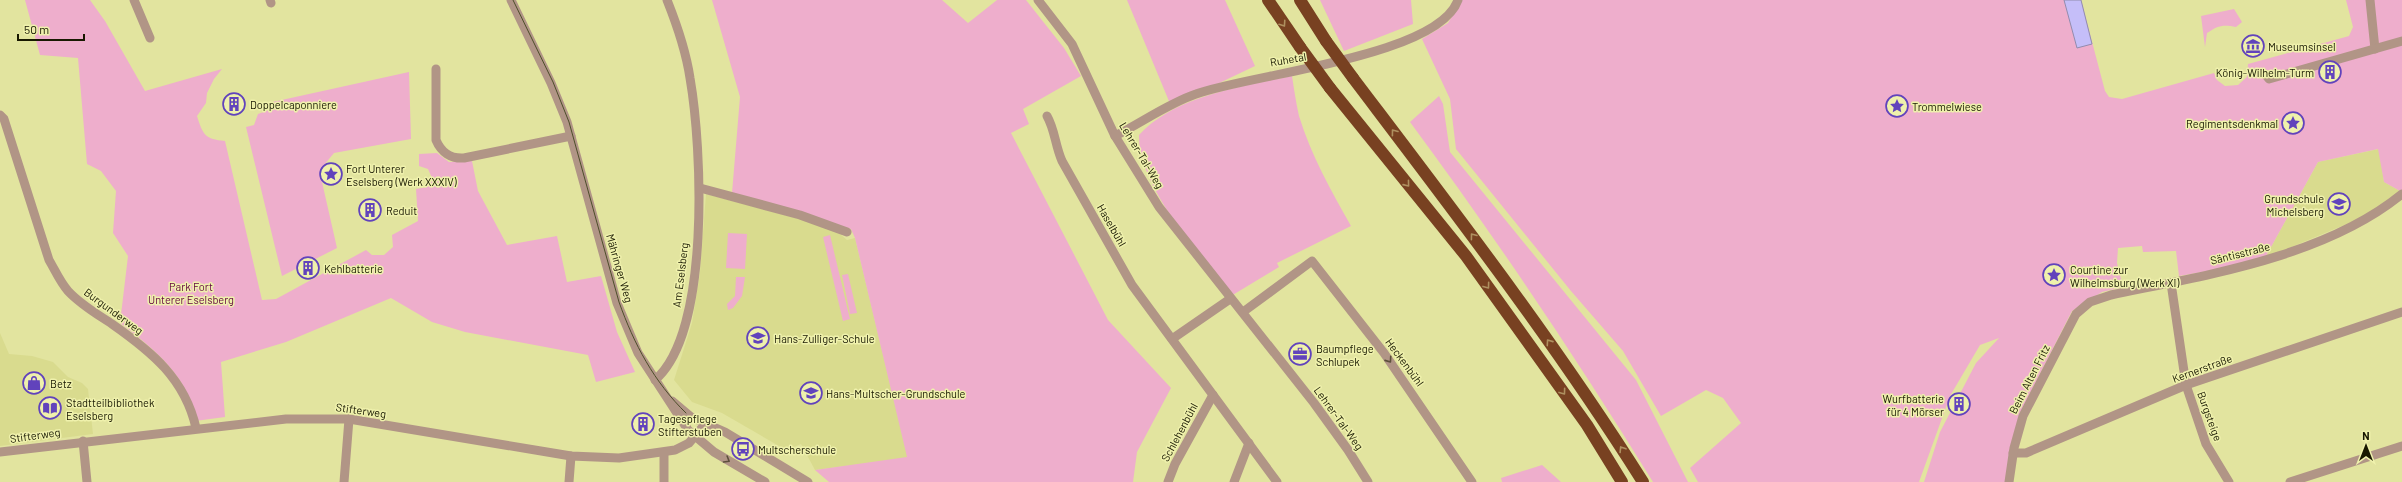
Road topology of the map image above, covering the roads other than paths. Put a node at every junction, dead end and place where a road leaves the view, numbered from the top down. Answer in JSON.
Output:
{"nodes":[{"id":1,"x":134,"y":0,"type":"edge"},
{"id":2,"x":511,"y":0,"type":"edge"},
{"id":3,"x":667,"y":0,"type":"edge"},
{"id":4,"x":1038,"y":0,"type":"edge"},
{"id":5,"x":1268,"y":0,"type":"edge"},
{"id":6,"x":1300,"y":0,"type":"edge"},
{"id":7,"x":1458,"y":0,"type":"edge"},
{"id":8,"x":2370,"y":0,"type":"edge"},
{"id":9,"x":150,"y":38,"type":"dead end"},
{"id":10,"x":2402,"y":42,"type":"edge"},
{"id":11,"x":2375,"y":49,"type":"junction"},
{"id":12,"x":436,"y":69,"type":"dead end"},
{"id":13,"x":2265,"y":74,"type":"dead end"},
{"id":14,"x":0,"y":115,"type":"edge"},
{"id":15,"x":1047,"y":116,"type":"dead end"},
{"id":16,"x":571,"y":136,"type":"junction"},
{"id":17,"x":1115,"y":136,"type":"junction"},
{"id":18,"x":700,"y":188,"type":"junction"},
{"id":19,"x":2402,"y":194,"type":"edge"},
{"id":20,"x":847,"y":232,"type":"dead end"},
{"id":21,"x":2171,"y":283,"type":"junction"},
{"id":22,"x":1230,"y":299,"type":"junction"},
{"id":23,"x":1243,"y":312,"type":"junction"},
{"id":24,"x":2402,"y":312,"type":"edge"},
{"id":25,"x":2076,"y":314,"type":"joint"},
{"id":26,"x":1172,"y":339,"type":"junction"},
{"id":27,"x":655,"y":380,"type":"junction"},
{"id":28,"x":2186,"y":385,"type":"junction"},
{"id":29,"x":1213,"y":395,"type":"junction"},
{"id":30,"x":668,"y":398,"type":"junction"},
{"id":31,"x":349,"y":419,"type":"junction"},
{"id":32,"x":706,"y":423,"type":"junction"},
{"id":33,"x":196,"y":428,"type":"junction"},
{"id":34,"x":695,"y":437,"type":"junction"},
{"id":35,"x":83,"y":441,"type":"junction"},
{"id":36,"x":1249,"y":443,"type":"junction"},
{"id":37,"x":2402,"y":446,"type":"edge"},
{"id":38,"x":0,"y":452,"type":"edge"},
{"id":39,"x":664,"y":453,"type":"junction"},
{"id":40,"x":2013,"y":453,"type":"junction"},
{"id":41,"x":571,"y":456,"type":"junction"},
{"id":42,"x":87,"y":482,"type":"edge"},
{"id":43,"x":344,"y":482,"type":"edge"},
{"id":44,"x":569,"y":482,"type":"edge"},
{"id":45,"x":664,"y":482,"type":"edge"},
{"id":46,"x":765,"y":482,"type":"edge"},
{"id":47,"x":808,"y":482,"type":"edge"},
{"id":48,"x":1168,"y":482,"type":"edge"},
{"id":49,"x":1234,"y":482,"type":"edge"},
{"id":50,"x":1277,"y":482,"type":"edge"},
{"id":51,"x":1368,"y":482,"type":"edge"},
{"id":52,"x":1472,"y":482,"type":"edge"},
{"id":53,"x":1622,"y":482,"type":"edge"},
{"id":54,"x":1642,"y":482,"type":"edge"},
{"id":55,"x":2009,"y":482,"type":"edge"},
{"id":56,"x":2229,"y":482,"type":"edge"},
{"id":57,"x":2290,"y":482,"type":"edge"}],
"edges":[{"from":1,"to":9,"type":"street"},
{"from":2,"to":16,"type":"street","name":"Mähringer Weg"},
{"from":3,"to":18,"type":"street","name":"Am Eselsberg"},
{"from":4,"to":17,"type":"street","name":"Lehrer-Tal-Weg"},
{"from":5,"to":53,"type":"highway","one_way":true,"bridge":true},
{"from":54,"to":6,"type":"highway","one_way":true,"bridge":true},
{"from":7,"to":17,"type":"street","name":"Ruhetal"},
{"from":8,"to":11,"type":"street"},
{"from":10,"to":11,"type":"street"},
{"from":11,"to":13,"type":"street"},
{"from":12,"to":16,"type":"street"},
{"from":14,"to":33,"type":"street","name":"Burgunderweg"},
{"from":15,"to":26,"type":"street","name":"Haselbühl"},
{"from":16,"to":27,"type":"street","name":"Mähringer Weg"},
{"from":17,"to":22,"type":"street","name":"Lehrer-Tal-Weg"},
{"from":18,"to":20,"type":"street"},
{"from":18,"to":27,"type":"street","name":"Am Eselsberg"},
{"from":19,"to":21,"type":"street","name":"Säntisstraße"},
{"from":21,"to":25,"type":"street","name":"Säntisstraße"},
{"from":21,"to":28,"type":"street","name":"Burgsteige"},
{"from":22,"to":23,"type":"street","name":"Lehrer-Tal-Weg"},
{"from":22,"to":26,"type":"street"},
{"from":23,"to":51,"type":"street","name":"Lehrer-Tal-Weg"},
{"from":23,"to":52,"type":"street","name":"Heckenbühl","one_way":true},
{"from":24,"to":28,"type":"street","name":"Kernerstraße"},
{"from":25,"to":40,"type":"street","name":"Beim Alten Fritz"},
{"from":26,"to":29,"type":"street","name":"Haselbühl"},
{"from":27,"to":30,"type":"street","name":"Mähringer Weg"},
{"from":28,"to":40,"type":"street","name":"Kernerstraße"},
{"from":28,"to":56,"type":"street","name":"Burgsteige"},
{"from":29,"to":36,"type":"street","name":"Haselbühl"},
{"from":29,"to":48,"type":"street","name":"Schlehenbühl"},
{"from":30,"to":32,"type":"street","name":"Mähringer Weg"},
{"from":30,"to":34,"type":"street","name":"Mähringer Weg"},
{"from":31,"to":33,"type":"street","name":"Stifterweg"},
{"from":31,"to":41,"type":"street","name":"Stifterweg"},
{"from":31,"to":43,"type":"street"},
{"from":32,"to":34,"type":"street","name":"Stifterweg"},
{"from":32,"to":47,"type":"street","name":"Mähringer Weg"},
{"from":33,"to":35,"type":"street","name":"Stifterweg"},
{"from":34,"to":39,"type":"street","name":"Stifterweg"},
{"from":34,"to":46,"type":"street","name":"Mähringer Weg","one_way":true},
{"from":35,"to":38,"type":"street","name":"Stifterweg"},
{"from":35,"to":42,"type":"street"},
{"from":36,"to":49,"type":"street"},
{"from":36,"to":50,"type":"street","name":"Haselbühl"},
{"from":37,"to":57,"type":"street"},
{"from":39,"to":41,"type":"street","name":"Stifterweg"},
{"from":39,"to":45,"type":"street"},
{"from":40,"to":55,"type":"street","name":"Beim Alten Fritz"},
{"from":41,"to":44,"type":"street"}]}
